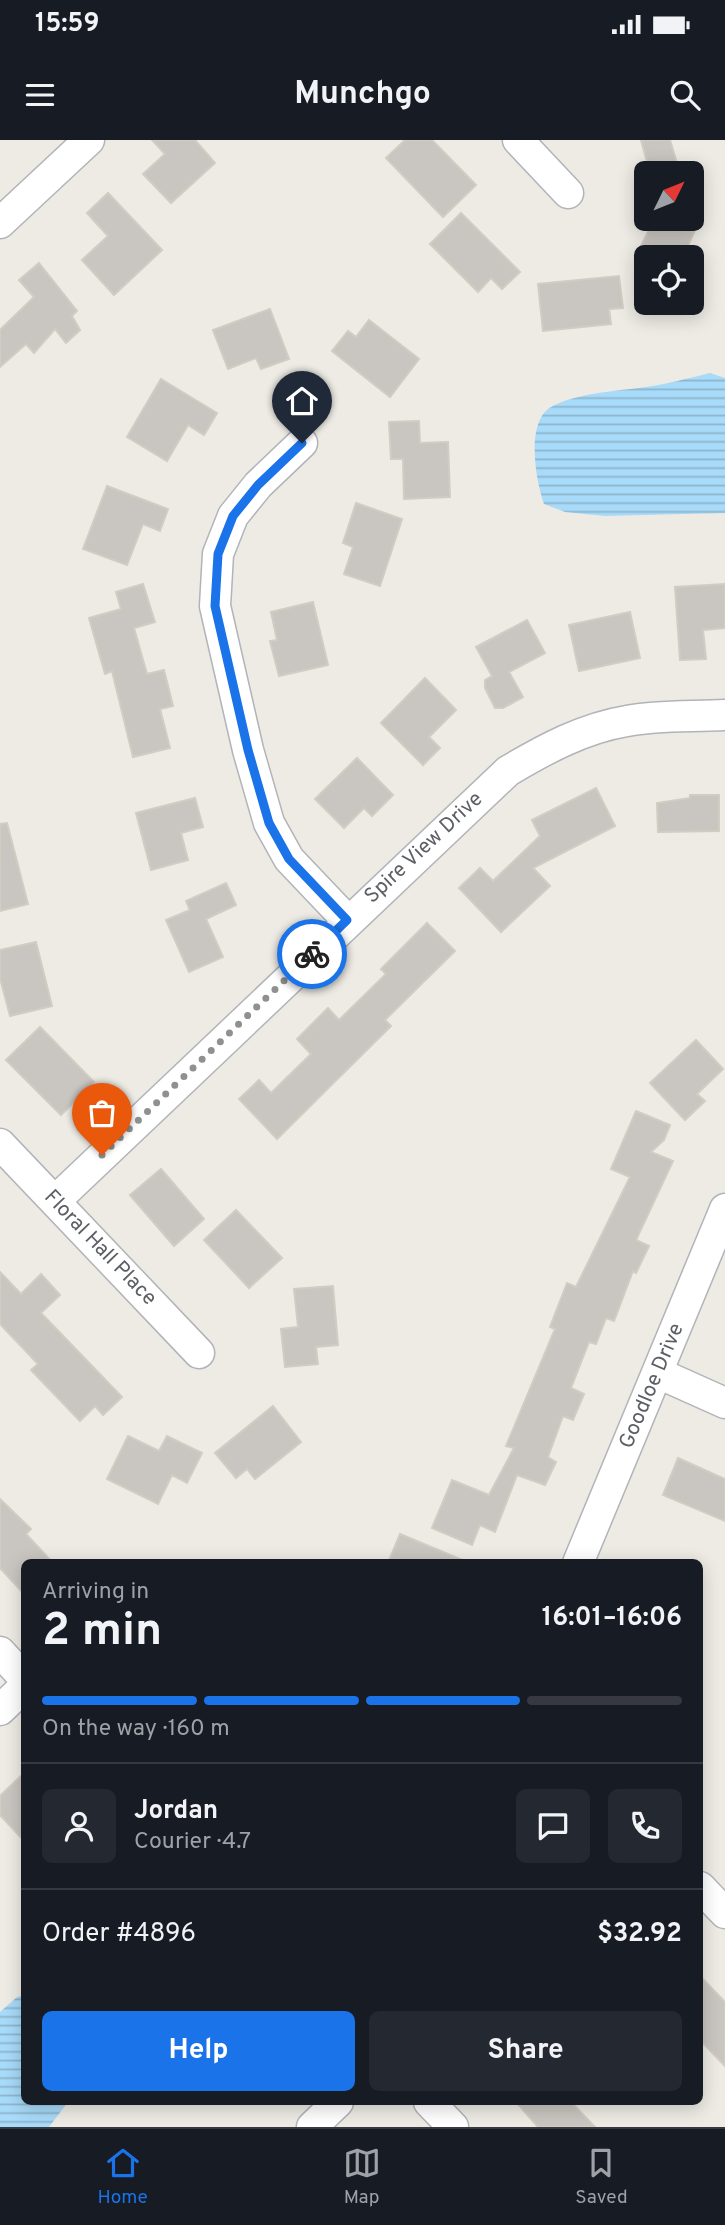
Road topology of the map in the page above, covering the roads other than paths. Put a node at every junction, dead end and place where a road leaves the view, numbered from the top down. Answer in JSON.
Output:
{"nodes":[{"id":1,"x":89,"y":140,"type":"edge"},
{"id":2,"x":517,"y":140,"type":"edge"},
{"id":3,"x":568,"y":193,"type":"dead end"},
{"id":4,"x":0,"y":223,"type":"edge"},
{"id":5,"x":302,"y":443,"type":"dead end"},
{"id":6,"x":725,"y":715,"type":"edge"},
{"id":7,"x":347,"y":920,"type":"junction"},
{"id":8,"x":0,"y":1144,"type":"edge"},
{"id":9,"x":55,"y":1201,"type":"junction"},
{"id":10,"x":725,"y":1209,"type":"edge"},
{"id":11,"x":199,"y":1353,"type":"dead end"},
{"id":12,"x":658,"y":1373,"type":"junction"},
{"id":13,"x":725,"y":1402,"type":"edge"},
{"id":14,"x":580,"y":1559,"type":"edge"},
{"id":15,"x":0,"y":1652,"type":"edge"},
{"id":16,"x":21,"y":1675,"type":"edge"},
{"id":17,"x":21,"y":1690,"type":"edge"},
{"id":18,"x":0,"y":1710,"type":"edge"},
{"id":19,"x":703,"y":1890,"type":"edge"},
{"id":20,"x":725,"y":1913,"type":"edge"},
{"id":21,"x":335,"y":2105,"type":"edge"},
{"id":22,"x":432,"y":2105,"type":"edge"},
{"id":23,"x":312,"y":2127,"type":"edge"},
{"id":24,"x":453,"y":2127,"type":"edge"}],
"edges":[{"from":1,"to":4,"type":"street"},
{"from":2,"to":3,"type":"street"},
{"from":5,"to":7,"type":"street"},
{"from":6,"to":7,"type":"street","name":"Spire View Drive"},
{"from":7,"to":9,"type":"street","name":"Spire View Drive"},
{"from":8,"to":9,"type":"street","name":"Floral Hall Place"},
{"from":9,"to":11,"type":"street","name":"Floral Hall Place"},
{"from":10,"to":12,"type":"street","name":"Goodloe Drive"},
{"from":12,"to":13,"type":"street"},
{"from":12,"to":14,"type":"street","name":"Goodloe Drive"},
{"from":15,"to":16,"type":"street"},
{"from":17,"to":18,"type":"street"},
{"from":19,"to":20,"type":"street"},
{"from":21,"to":23,"type":"street"},
{"from":22,"to":24,"type":"street"}]}
